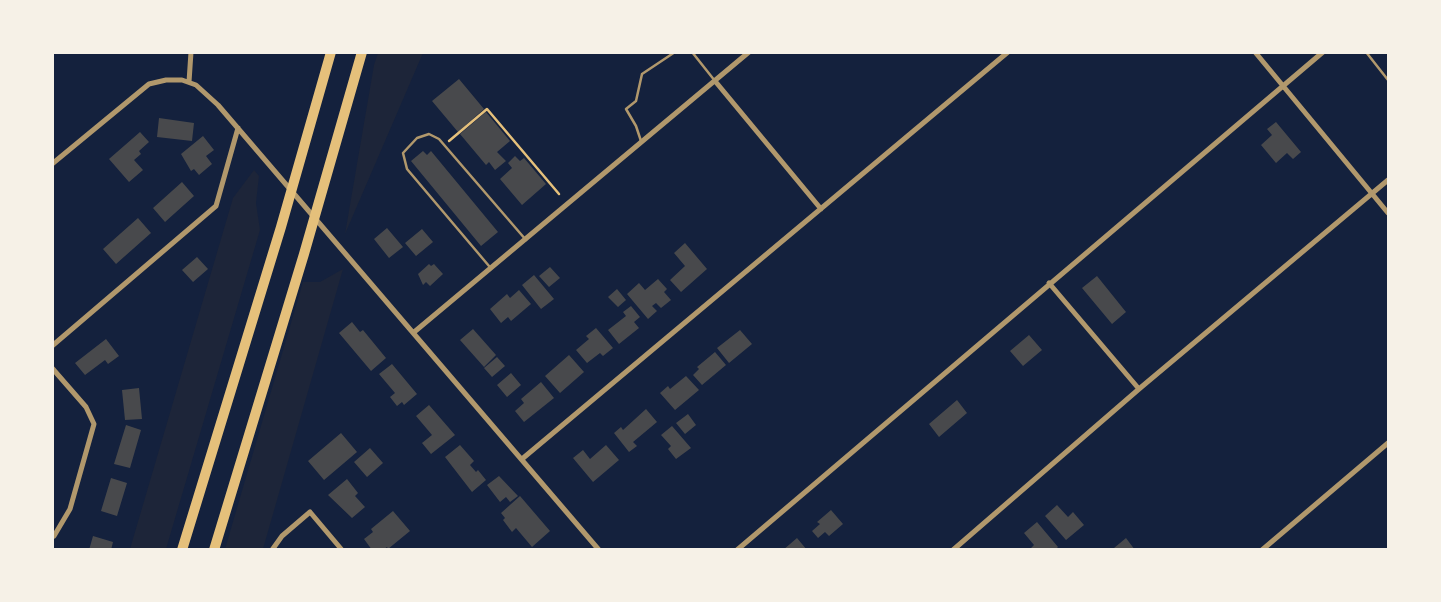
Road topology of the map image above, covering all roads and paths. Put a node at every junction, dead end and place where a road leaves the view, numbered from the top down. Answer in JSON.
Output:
{"nodes":[{"id":1,"x":191,"y":52,"type":"edge"},
{"id":2,"x":331,"y":52,"type":"edge"},
{"id":3,"x":364,"y":52,"type":"edge"},
{"id":4,"x":675,"y":52,"type":"edge"},
{"id":5,"x":692,"y":52,"type":"edge"},
{"id":6,"x":749,"y":52,"type":"edge"},
{"id":7,"x":1008,"y":52,"type":"edge"},
{"id":8,"x":1255,"y":52,"type":"edge"},
{"id":9,"x":1323,"y":52,"type":"edge"},
{"id":10,"x":1366,"y":52,"type":"edge"},
{"id":11,"x":1388,"y":79,"type":"edge"},
{"id":12,"x":715,"y":81,"type":"junction"},
{"id":13,"x":189,"y":82,"type":"junction"},
{"id":14,"x":1283,"y":86,"type":"junction"},
{"id":15,"x":238,"y":128,"type":"junction"},
{"id":16,"x":642,"y":143,"type":"junction"},
{"id":17,"x":445,"y":144,"type":"junction"},
{"id":18,"x":52,"y":164,"type":"edge"},
{"id":19,"x":1388,"y":180,"type":"edge"},
{"id":20,"x":559,"y":194,"type":"dead end"},
{"id":21,"x":1373,"y":194,"type":"junction"},
{"id":22,"x":821,"y":209,"type":"junction"},
{"id":23,"x":1388,"y":213,"type":"edge"},
{"id":24,"x":526,"y":240,"type":"junction"},
{"id":25,"x":491,"y":268,"type":"junction"},
{"id":26,"x":1049,"y":283,"type":"junction"},
{"id":27,"x":413,"y":333,"type":"junction"},
{"id":28,"x":52,"y":346,"type":"edge"},
{"id":29,"x":52,"y":368,"type":"edge"},
{"id":30,"x":1139,"y":389,"type":"junction"},
{"id":31,"x":1388,"y":443,"type":"edge"},
{"id":32,"x":522,"y":459,"type":"junction"},
{"id":33,"x":54,"y":536,"type":"edge"},
{"id":34,"x":182,"y":550,"type":"edge"},
{"id":35,"x":214,"y":550,"type":"edge"},
{"id":36,"x":272,"y":550,"type":"edge"},
{"id":37,"x":342,"y":550,"type":"edge"},
{"id":38,"x":599,"y":550,"type":"edge"},
{"id":39,"x":737,"y":550,"type":"edge"},
{"id":40,"x":953,"y":550,"type":"edge"},
{"id":41,"x":1262,"y":550,"type":"edge"}],
"edges":[{"from":1,"to":13,"type":"street"},
{"from":2,"to":34,"type":"highway"},
{"from":3,"to":35,"type":"highway"},
{"from":4,"to":16,"type":"lane"},
{"from":5,"to":12,"type":"lane"},
{"from":6,"to":12,"type":"street"},
{"from":7,"to":22,"type":"street"},
{"from":8,"to":14,"type":"street"},
{"from":9,"to":14,"type":"street"},
{"from":10,"to":11,"type":"lane"},
{"from":12,"to":16,"type":"street"},
{"from":12,"to":22,"type":"street"},
{"from":13,"to":15,"type":"street"},
{"from":13,"to":18,"type":"street"},
{"from":14,"to":21,"type":"street"},
{"from":14,"to":26,"type":"street"},
{"from":15,"to":27,"type":"street"},
{"from":15,"to":28,"type":"street"},
{"from":16,"to":24,"type":"street"},
{"from":17,"to":20,"type":"path"},
{"from":17,"to":24,"type":"lane"},
{"from":17,"to":25,"type":"lane"},
{"from":19,"to":21,"type":"street"},
{"from":21,"to":23,"type":"street"},
{"from":21,"to":30,"type":"street"},
{"from":22,"to":32,"type":"street"},
{"from":24,"to":25,"type":"street"},
{"from":25,"to":27,"type":"street"},
{"from":26,"to":30,"type":"street"},
{"from":26,"to":39,"type":"street"},
{"from":27,"to":32,"type":"street"},
{"from":29,"to":33,"type":"street"},
{"from":30,"to":40,"type":"street"},
{"from":31,"to":41,"type":"street"},
{"from":32,"to":38,"type":"street"},
{"from":36,"to":37,"type":"street"}]}
